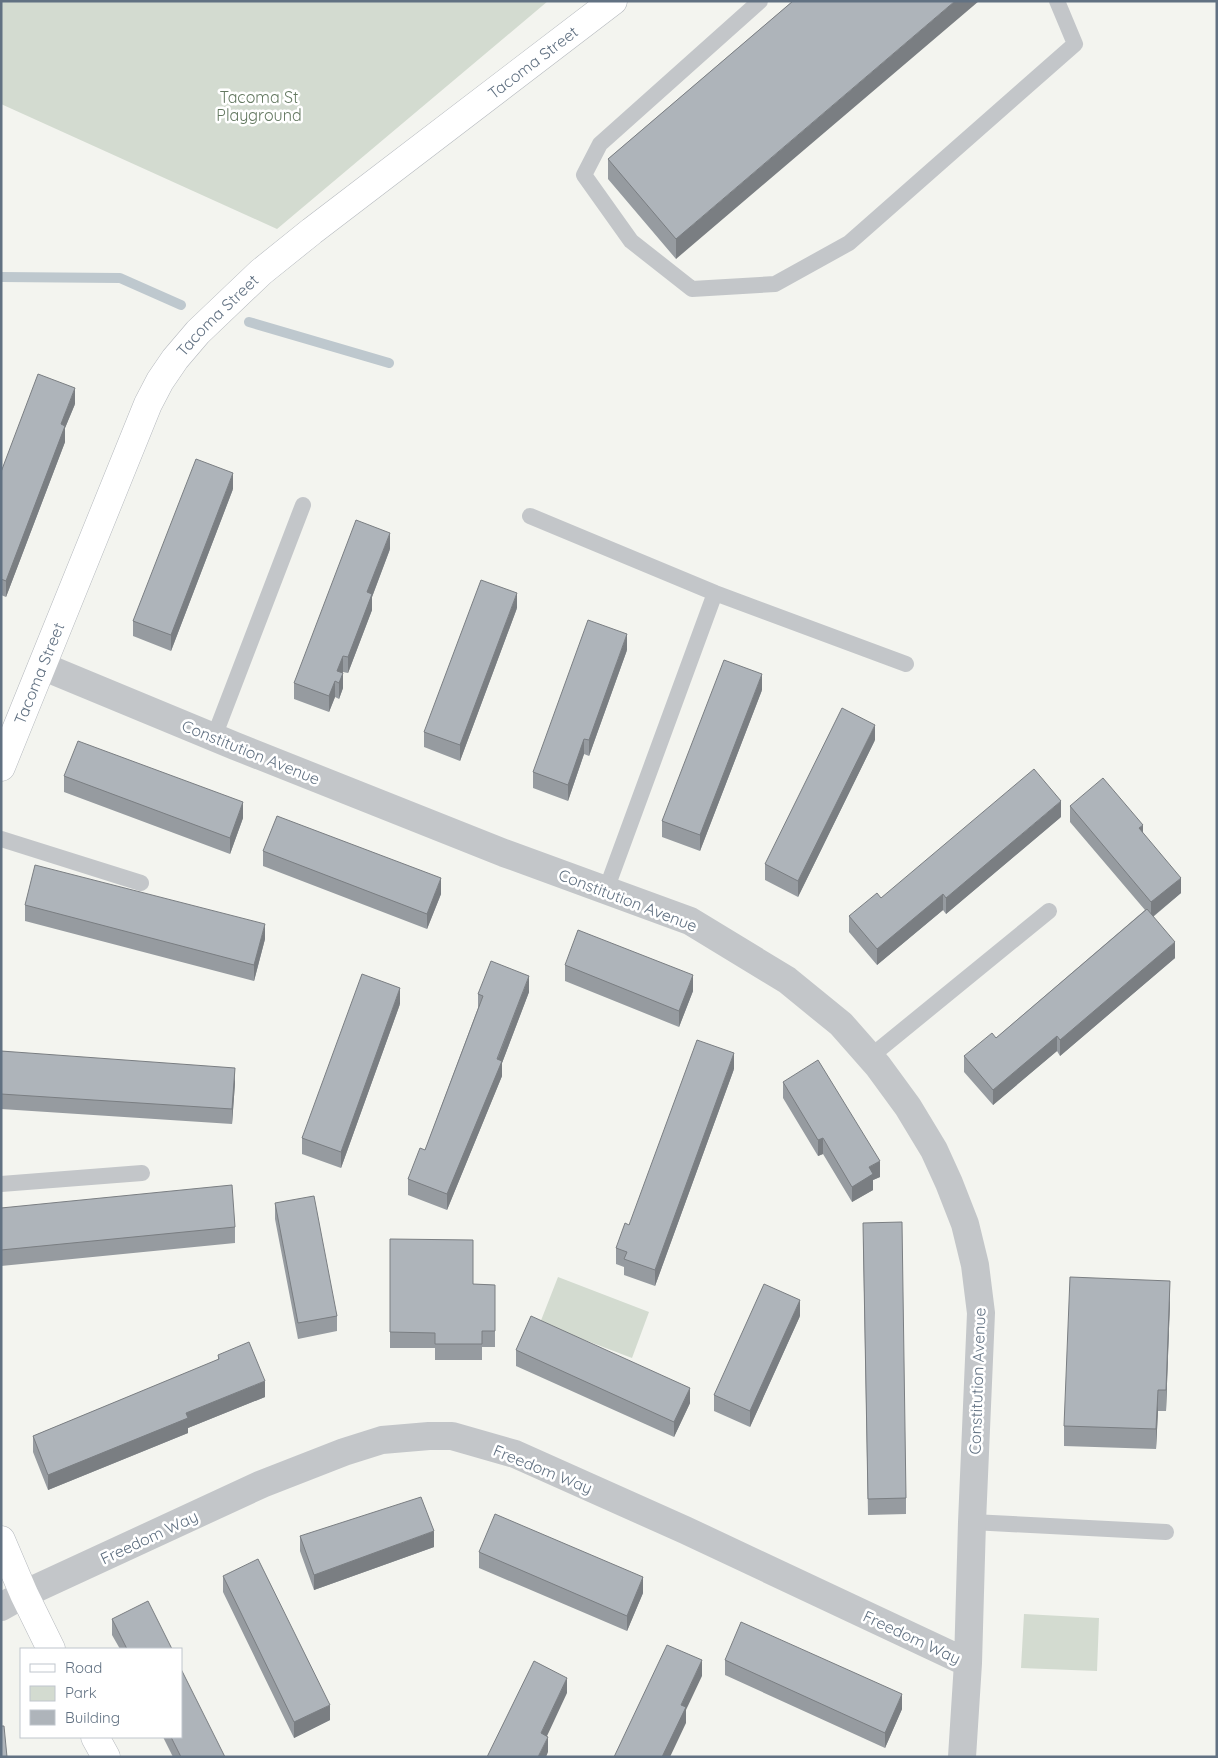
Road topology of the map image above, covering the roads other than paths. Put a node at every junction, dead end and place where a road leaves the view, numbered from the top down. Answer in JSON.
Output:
{"nodes":[{"id":1,"x":613,"y":1,"type":"edge"},
{"id":2,"x":760,"y":1,"type":"edge"},
{"id":3,"x":1057,"y":1,"type":"edge"},
{"id":4,"x":303,"y":505,"type":"dead end"},
{"id":5,"x":530,"y":516,"type":"dead end"},
{"id":6,"x":715,"y":593,"type":"junction"},
{"id":7,"x":906,"y":664,"type":"dead end"},
{"id":8,"x":42,"y":666,"type":"junction"},
{"id":9,"x":214,"y":737,"type":"junction"},
{"id":10,"x":1,"y":767,"type":"edge"},
{"id":11,"x":1,"y":839,"type":"edge"},
{"id":12,"x":141,"y":883,"type":"dead end"},
{"id":13,"x":606,"y":890,"type":"junction"},
{"id":14,"x":1049,"y":911,"type":"dead end"},
{"id":15,"x":870,"y":1057,"type":"junction"},
{"id":16,"x":142,"y":1173,"type":"dead end"},
{"id":17,"x":1,"y":1184,"type":"edge"},
{"id":18,"x":972,"y":1522,"type":"junction"},
{"id":19,"x":1166,"y":1532,"type":"dead end"},
{"id":20,"x":1,"y":1540,"type":"edge"},
{"id":21,"x":12,"y":1600,"type":"edge"},
{"id":22,"x":50,"y":1648,"type":"edge"},
{"id":23,"x":968,"y":1663,"type":"junction"},
{"id":24,"x":96,"y":1738,"type":"edge"},
{"id":25,"x":106,"y":1757,"type":"edge"},
{"id":26,"x":962,"y":1757,"type":"edge"}],
"edges":[{"from":1,"to":8,"type":"street","name":"Tacoma Street"},
{"from":2,"to":3,"type":"lane"},
{"from":4,"to":9,"type":"lane"},
{"from":5,"to":6,"type":"lane"},
{"from":6,"to":7,"type":"lane"},
{"from":6,"to":13,"type":"lane"},
{"from":8,"to":9,"type":"street","name":"Constitution Avenue"},
{"from":8,"to":10,"type":"street","name":"Tacoma Street"},
{"from":9,"to":13,"type":"street","name":"Constitution Avenue"},
{"from":11,"to":12,"type":"lane"},
{"from":13,"to":15,"type":"street","name":"Constitution Avenue"},
{"from":14,"to":15,"type":"lane"},
{"from":15,"to":18,"type":"street","name":"Constitution Avenue"},
{"from":16,"to":17,"type":"lane"},
{"from":18,"to":19,"type":"lane"},
{"from":18,"to":23,"type":"street","name":"Constitution Avenue"},
{"from":20,"to":21,"type":"street"},
{"from":21,"to":22,"type":"street"},
{"from":21,"to":23,"type":"street","name":"Freedom Way"},
{"from":23,"to":26,"type":"street","name":"Constitution Avenue"},
{"from":24,"to":25,"type":"street"}]}
